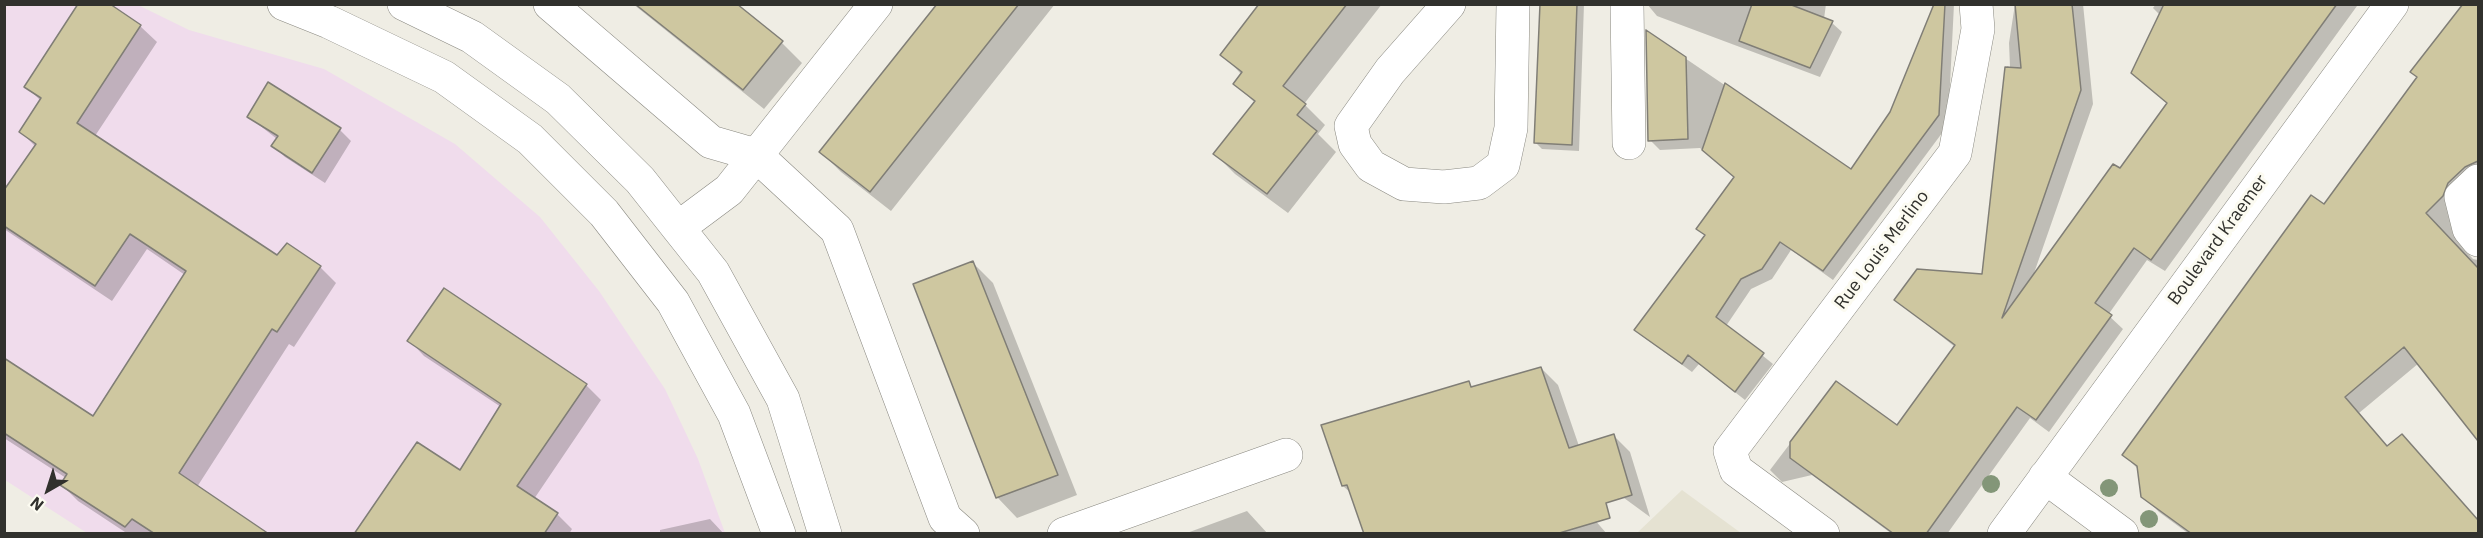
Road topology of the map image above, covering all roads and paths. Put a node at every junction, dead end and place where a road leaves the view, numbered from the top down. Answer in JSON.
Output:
{"nodes":[{"id":1,"x":284,"y":4,"type":"edge"},
{"id":2,"x":404,"y":4,"type":"edge"},
{"id":3,"x":550,"y":4,"type":"edge"},
{"id":4,"x":876,"y":4,"type":"edge"},
{"id":5,"x":1449,"y":4,"type":"edge"},
{"id":6,"x":1513,"y":4,"type":"edge"},
{"id":7,"x":1627,"y":4,"type":"edge"},
{"id":8,"x":1976,"y":4,"type":"edge"},
{"id":9,"x":2392,"y":4,"type":"edge"},
{"id":10,"x":1629,"y":143,"type":"dead end"},
{"id":11,"x":756,"y":155,"type":"junction"},
{"id":12,"x":2478,"y":181,"type":"edge"},
{"id":13,"x":678,"y":228,"type":"junction"},
{"id":14,"x":2478,"y":240,"type":"edge"},
{"id":15,"x":1286,"y":454,"type":"dead end"},
{"id":16,"x":2045,"y":477,"type":"junction"},
{"id":17,"x":779,"y":534,"type":"edge"},
{"id":18,"x":825,"y":534,"type":"edge"},
{"id":19,"x":963,"y":534,"type":"edge"},
{"id":20,"x":1064,"y":534,"type":"edge"},
{"id":21,"x":1822,"y":534,"type":"edge"},
{"id":22,"x":2004,"y":534,"type":"edge"},
{"id":23,"x":2122,"y":534,"type":"edge"}],
"edges":[{"from":1,"to":17,"type":"street"},
{"from":2,"to":13,"type":"street"},
{"from":3,"to":11,"type":"street"},
{"from":4,"to":11,"type":"street"},
{"from":5,"to":6,"type":"street"},
{"from":7,"to":10,"type":"street"},
{"from":8,"to":21,"type":"street","name":"Rue Louis Merlino"},
{"from":9,"to":16,"type":"street","name":"Boulevard Kraemer"},
{"from":11,"to":13,"type":"street"},
{"from":11,"to":19,"type":"street"},
{"from":12,"to":14,"type":"street"},
{"from":13,"to":18,"type":"street"},
{"from":15,"to":20,"type":"street"},
{"from":16,"to":22,"type":"street","name":"Boulevard Kraemer"},
{"from":16,"to":23,"type":"street"}]}
